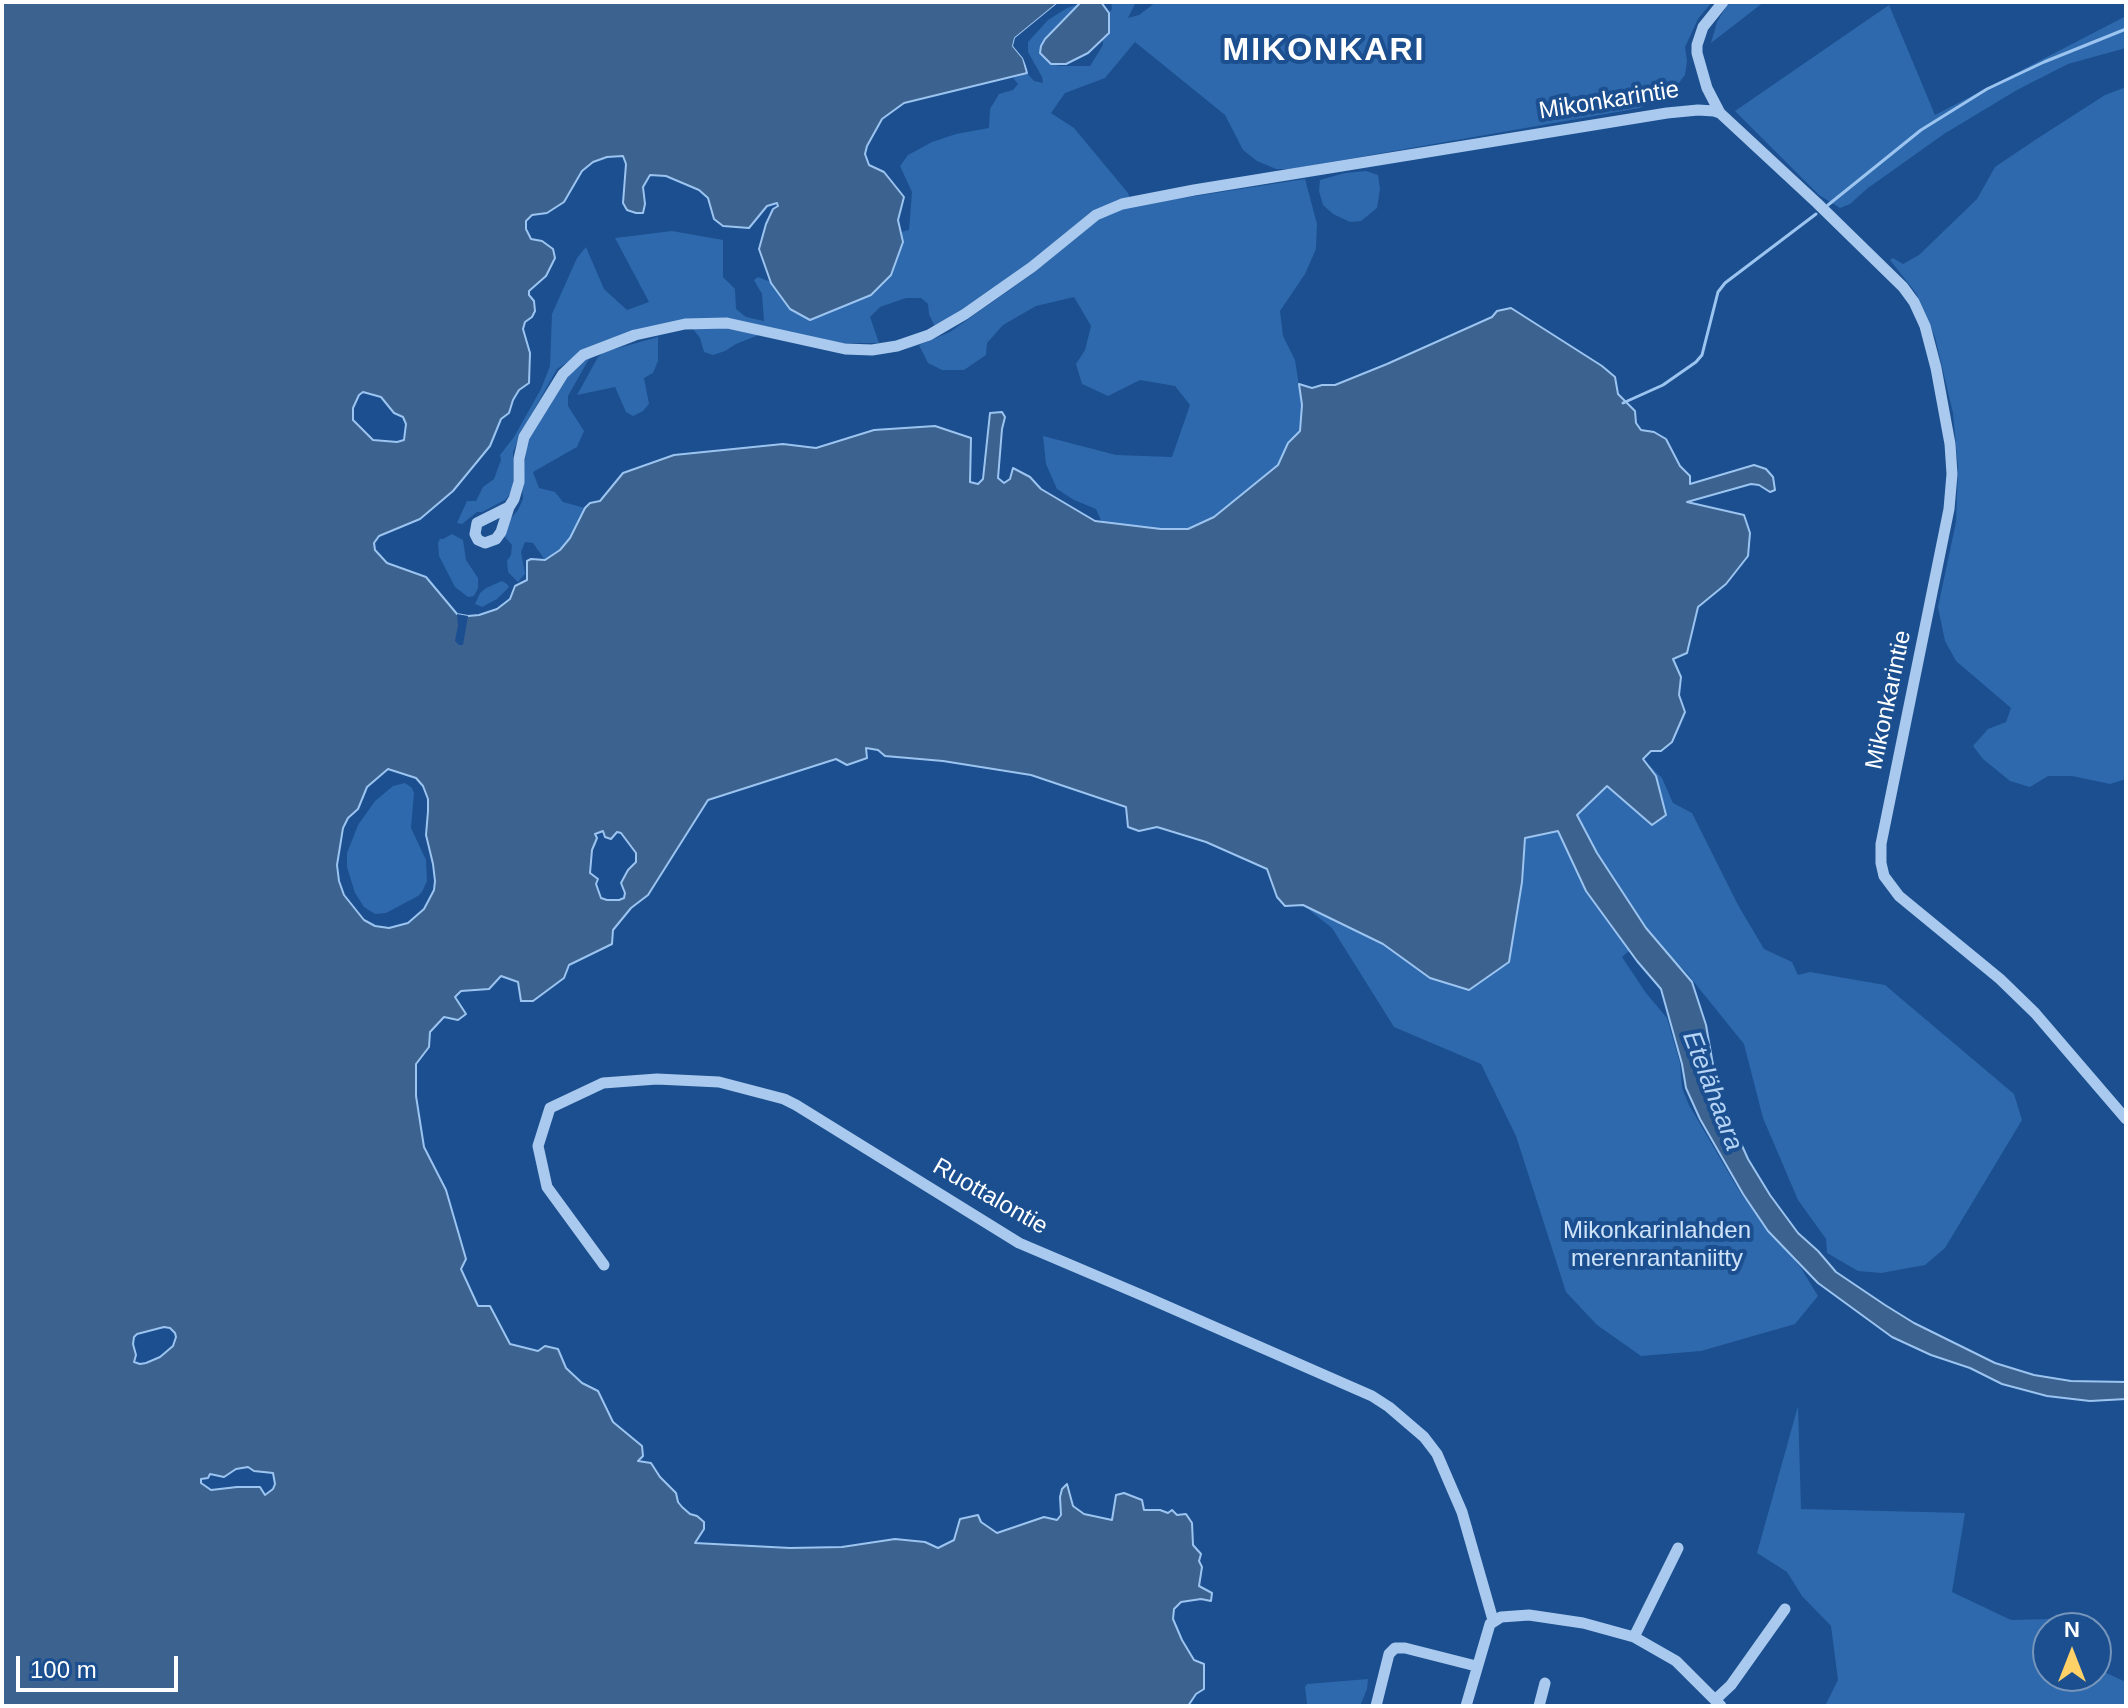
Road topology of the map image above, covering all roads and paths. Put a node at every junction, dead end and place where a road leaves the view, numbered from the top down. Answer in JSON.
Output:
{"nodes":[{"id":1,"x":1723,"y":2,"type":"edge"},
{"id":2,"x":1720,"y":113,"type":"junction"},
{"id":3,"x":509,"y":507,"type":"dead end"},
{"id":4,"x":2126,"y":1119,"type":"edge"},
{"id":5,"x":604,"y":1265,"type":"dead end"},
{"id":6,"x":1678,"y":1548,"type":"dead end"},
{"id":7,"x":1785,"y":1609,"type":"dead end"},
{"id":8,"x":1493,"y":1620,"type":"junction"},
{"id":9,"x":1634,"y":1637,"type":"junction"},
{"id":10,"x":1476,"y":1666,"type":"junction"},
{"id":11,"x":1545,"y":1683,"type":"dead end"},
{"id":12,"x":1718,"y":1703,"type":"edge"},
{"id":13,"x":1376,"y":1706,"type":"edge"},
{"id":14,"x":1466,"y":1706,"type":"edge"},
{"id":15,"x":1539,"y":1706,"type":"edge"}],
"edges":[{"from":1,"to":2,"type":"street"},
{"from":2,"to":3,"type":"street","name":"Mikonkarintie"},
{"from":2,"to":4,"type":"street","name":"Mikonkarintie"},
{"from":5,"to":8,"type":"street","name":"Ruottalontie"},
{"from":6,"to":9,"type":"street"},
{"from":7,"to":12,"type":"street"},
{"from":8,"to":9,"type":"street"},
{"from":8,"to":10,"type":"street"},
{"from":9,"to":12,"type":"street"},
{"from":10,"to":13,"type":"street"},
{"from":10,"to":14,"type":"street"},
{"from":11,"to":15,"type":"street"}]}
